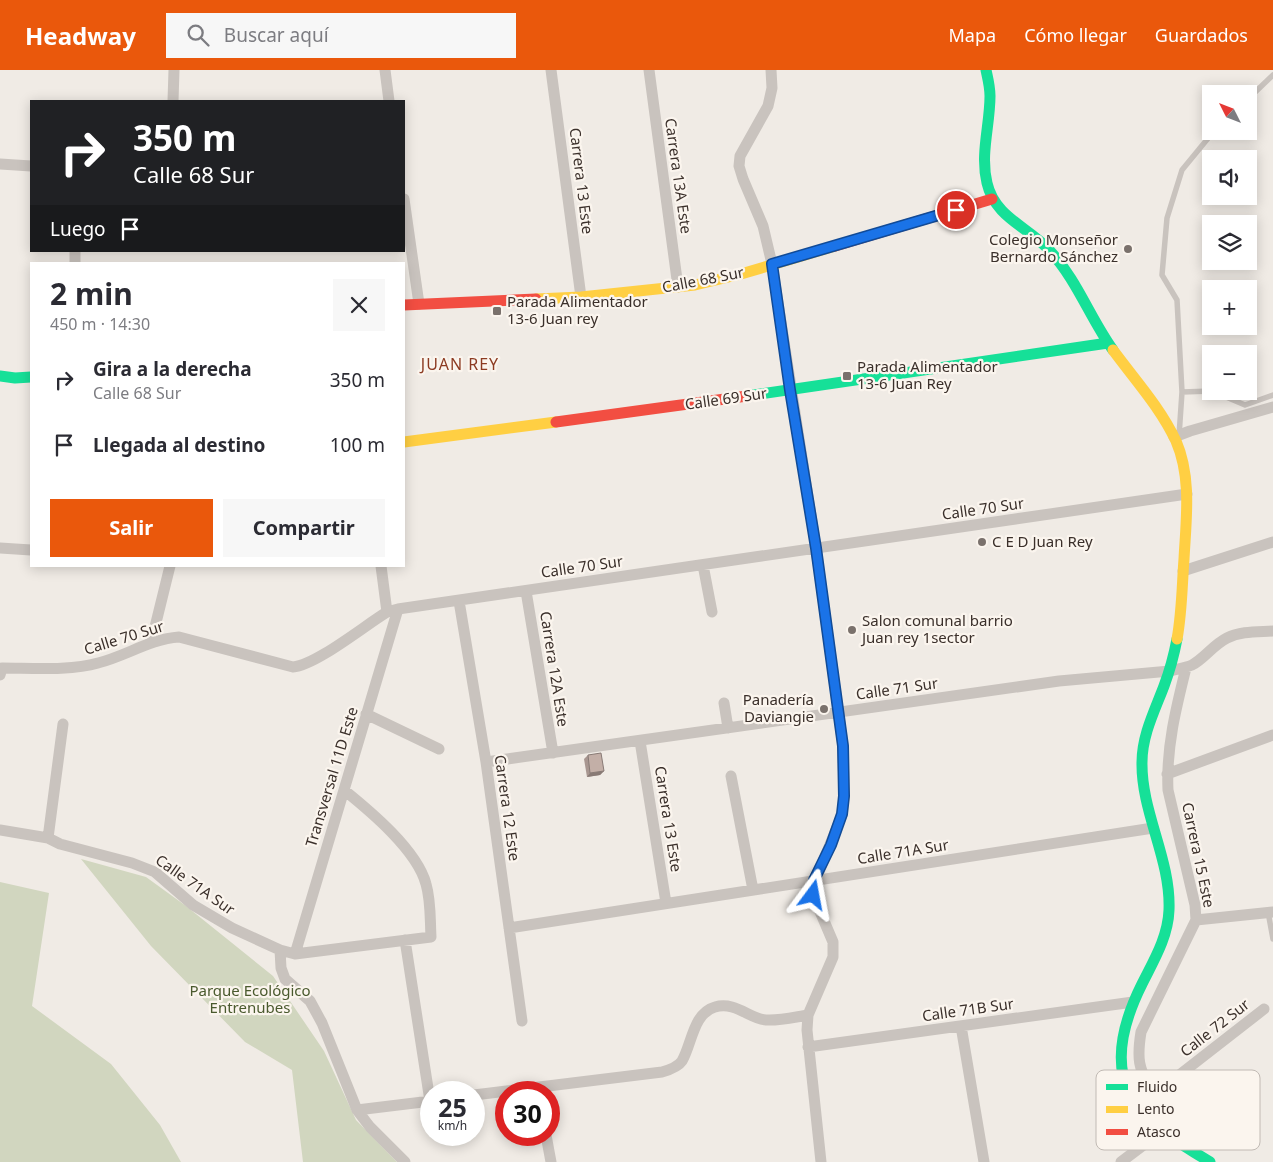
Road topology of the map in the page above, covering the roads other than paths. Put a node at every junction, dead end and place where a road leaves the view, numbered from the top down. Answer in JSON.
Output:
{"nodes":[{"id":1,"x":174,"y":70,"type":"edge"},
{"id":2,"x":385,"y":70,"type":"edge"},
{"id":3,"x":551,"y":70,"type":"edge"},
{"id":4,"x":649,"y":70,"type":"edge"},
{"id":5,"x":771,"y":70,"type":"edge"},
{"id":6,"x":986,"y":70,"type":"edge"},
{"id":7,"x":1273,"y":75,"type":"edge"},
{"id":8,"x":1258,"y":89,"type":"edge"},
{"id":9,"x":173,"y":100,"type":"edge"},
{"id":10,"x":390,"y":100,"type":"edge"},
{"id":11,"x":1207,"y":140,"type":"edge"},
{"id":12,"x":0,"y":164,"type":"edge"},
{"id":13,"x":30,"y":166,"type":"edge"},
{"id":14,"x":992,"y":199,"type":"junction"},
{"id":15,"x":405,"y":206,"type":"edge"},
{"id":16,"x":772,"y":264,"type":"junction"},
{"id":17,"x":678,"y":287,"type":"junction"},
{"id":18,"x":581,"y":297,"type":"junction"},
{"id":19,"x":419,"y":304,"type":"junction"},
{"id":20,"x":405,"y":305,"type":"edge"},
{"id":21,"x":1108,"y":343,"type":"junction"},
{"id":22,"x":0,"y":376,"type":"edge"},
{"id":23,"x":28,"y":382,"type":"edge"},
{"id":24,"x":790,"y":390,"type":"junction"},
{"id":25,"x":1182,"y":392,"type":"junction"},
{"id":26,"x":1273,"y":395,"type":"edge"},
{"id":27,"x":1273,"y":406,"type":"edge"},
{"id":28,"x":1176,"y":436,"type":"junction"},
{"id":29,"x":405,"y":442,"type":"edge"},
{"id":30,"x":1187,"y":494,"type":"junction"},
{"id":31,"x":1273,"y":542,"type":"edge"},
{"id":32,"x":0,"y":548,"type":"edge"},
{"id":33,"x":816,"y":548,"type":"junction"},
{"id":34,"x":30,"y":550,"type":"edge"},
{"id":35,"x":703,"y":565,"type":"junction"},
{"id":36,"x":170,"y":567,"type":"edge"},
{"id":37,"x":382,"y":567,"type":"edge"},
{"id":38,"x":1183,"y":571,"type":"junction"},
{"id":39,"x":526,"y":591,"type":"junction"},
{"id":40,"x":459,"y":601,"type":"junction"},
{"id":41,"x":392,"y":611,"type":"junction"},
{"id":42,"x":712,"y":612,"type":"dead end"},
{"id":43,"x":1273,"y":631,"type":"edge"},
{"id":44,"x":151,"y":643,"type":"junction"},
{"id":45,"x":1186,"y":668,"type":"junction"},
{"id":46,"x":1170,"y":671,"type":"junction"},
{"id":47,"x":1,"y":672,"type":"edge"},
{"id":48,"x":724,"y":703,"type":"dead end"},
{"id":49,"x":838,"y":712,"type":"junction"},
{"id":50,"x":366,"y":714,"type":"junction"},
{"id":51,"x":63,"y":724,"type":"dead end"},
{"id":52,"x":728,"y":728,"type":"junction"},
{"id":53,"x":1273,"y":735,"type":"edge"},
{"id":54,"x":640,"y":740,"type":"junction"},
{"id":55,"x":439,"y":749,"type":"dead end"},
{"id":56,"x":553,"y":753,"type":"junction"},
{"id":57,"x":486,"y":762,"type":"junction"},
{"id":58,"x":1168,"y":774,"type":"junction"},
{"id":59,"x":731,"y":776,"type":"dead end"},
{"id":60,"x":344,"y":790,"type":"junction"},
{"id":61,"x":1153,"y":828,"type":"junction"},
{"id":62,"x":0,"y":830,"type":"edge"},
{"id":63,"x":48,"y":838,"type":"junction"},
{"id":64,"x":814,"y":880,"type":"junction"},
{"id":65,"x":753,"y":890,"type":"junction"},
{"id":66,"x":666,"y":903,"type":"junction"},
{"id":67,"x":1271,"y":912,"type":"edge"},
{"id":68,"x":1196,"y":920,"type":"junction"},
{"id":69,"x":509,"y":928,"type":"junction"},
{"id":70,"x":1273,"y":939,"type":"edge"},
{"id":71,"x":405,"y":940,"type":"junction"},
{"id":72,"x":280,"y":950,"type":"junction"},
{"id":73,"x":294,"y":954,"type":"junction"},
{"id":74,"x":1133,"y":1002,"type":"junction"},
{"id":75,"x":1264,"y":1009,"type":"dead end"},
{"id":76,"x":808,"y":1015,"type":"junction"},
{"id":77,"x":522,"y":1021,"type":"dead end"},
{"id":78,"x":961,"y":1026,"type":"junction"},
{"id":79,"x":808,"y":1047,"type":"junction"},
{"id":80,"x":1122,"y":1070,"type":"edge"},
{"id":81,"x":1141,"y":1070,"type":"edge"},
{"id":82,"x":1185,"y":1070,"type":"edge"},
{"id":83,"x":428,"y":1081,"type":"edge"},
{"id":84,"x":560,"y":1087,"type":"edge"},
{"id":85,"x":420,"y":1102,"type":"edge"},
{"id":86,"x":357,"y":1110,"type":"junction"},
{"id":87,"x":548,"y":1146,"type":"edge"},
{"id":88,"x":1136,"y":1150,"type":"edge"},
{"id":89,"x":1192,"y":1150,"type":"edge"},
{"id":90,"x":405,"y":1162,"type":"edge"},
{"id":91,"x":551,"y":1162,"type":"edge"},
{"id":92,"x":821,"y":1162,"type":"edge"},
{"id":93,"x":984,"y":1162,"type":"edge"},
{"id":94,"x":1121,"y":1162,"type":"edge"},
{"id":95,"x":1210,"y":1162,"type":"edge"}],
"edges":[{"from":1,"to":9,"type":"street"},
{"from":2,"to":10,"type":"street"},
{"from":3,"to":18,"type":"street","name":"Carrera 13 Este"},
{"from":4,"to":17,"type":"street","name":"Carrera 13A Este"},
{"from":5,"to":16,"type":"street"},
{"from":6,"to":14,"type":"street"},
{"from":7,"to":8,"type":"lane"},
{"from":11,"to":25,"type":"lane"},
{"from":12,"to":13,"type":"street"},
{"from":14,"to":16,"type":"street","name":"Calle 68 Sur"},
{"from":14,"to":21,"type":"street"},
{"from":15,"to":19,"type":"street"},
{"from":16,"to":17,"type":"street","name":"Calle 68 Sur"},
{"from":16,"to":24,"type":"street"},
{"from":17,"to":18,"type":"street","name":"Calle 68 Sur"},
{"from":18,"to":19,"type":"street","name":"Calle 68 Sur"},
{"from":19,"to":20,"type":"street","name":"Calle 68 Sur"},
{"from":21,"to":24,"type":"street","name":"Calle 69 Sur"},
{"from":21,"to":28,"type":"street"},
{"from":22,"to":23,"type":"street"},
{"from":24,"to":29,"type":"street","name":"Calle 69 Sur"},
{"from":24,"to":33,"type":"street"},
{"from":25,"to":26,"type":"lane"},
{"from":25,"to":28,"type":"lane"},
{"from":27,"to":28,"type":"street"},
{"from":28,"to":30,"type":"street"},
{"from":30,"to":33,"type":"street","name":"Calle 70 Sur"},
{"from":30,"to":38,"type":"street"},
{"from":31,"to":38,"type":"street"},
{"from":32,"to":34,"type":"street"},
{"from":33,"to":35,"type":"street","name":"Calle 70 Sur"},
{"from":33,"to":49,"type":"street"},
{"from":35,"to":39,"type":"street","name":"Calle 70 Sur"},
{"from":35,"to":42,"type":"street"},
{"from":36,"to":44,"type":"street"},
{"from":37,"to":41,"type":"street"},
{"from":38,"to":46,"type":"street"},
{"from":39,"to":40,"type":"street","name":"Calle 70 Sur"},
{"from":39,"to":56,"type":"street","name":"Carrera 12A Este"},
{"from":40,"to":41,"type":"street","name":"Calle 70 Sur"},
{"from":40,"to":57,"type":"street","name":"Carrera 12 Este"},
{"from":41,"to":44,"type":"street","name":"Calle 70 Sur"},
{"from":41,"to":50,"type":"street","name":"Transversal 11D Este"},
{"from":43,"to":45,"type":"street","name":"Calle 71 Sur"},
{"from":44,"to":47,"type":"street","name":"Calle 70 Sur"},
{"from":45,"to":46,"type":"street","name":"Calle 71 Sur"},
{"from":45,"to":58,"type":"street","name":"Carrera 15 Este"},
{"from":46,"to":49,"type":"street","name":"Calle 71 Sur"},
{"from":46,"to":61,"type":"street"},
{"from":48,"to":52,"type":"street"},
{"from":49,"to":52,"type":"street","name":"Calle 71 Sur"},
{"from":49,"to":64,"type":"street"},
{"from":50,"to":55,"type":"street"},
{"from":50,"to":60,"type":"street","name":"Transversal 11D Este"},
{"from":51,"to":63,"type":"street"},
{"from":52,"to":54,"type":"street","name":"Calle 71 Sur"},
{"from":53,"to":58,"type":"street"},
{"from":54,"to":56,"type":"street","name":"Calle 71 Sur"},
{"from":54,"to":66,"type":"street","name":"Carrera 13 Este"},
{"from":56,"to":57,"type":"street","name":"Calle 71 Sur"},
{"from":57,"to":69,"type":"street","name":"Carrera 12 Este"},
{"from":58,"to":68,"type":"street","name":"Carrera 15 Este"},
{"from":59,"to":65,"type":"street"},
{"from":60,"to":71,"type":"street","name":"Calle 71A Sur"},
{"from":60,"to":73,"type":"street","name":"Transversal 11D Este"},
{"from":61,"to":64,"type":"street","name":"Calle 71A Sur"},
{"from":61,"to":74,"type":"street"},
{"from":62,"to":63,"type":"street","name":"Calle 71A Sur"},
{"from":63,"to":72,"type":"street","name":"Calle 71A Sur"},
{"from":64,"to":65,"type":"street","name":"Calle 71A Sur"},
{"from":64,"to":76,"type":"street"},
{"from":65,"to":66,"type":"street","name":"Calle 71A Sur"},
{"from":66,"to":69,"type":"street","name":"Calle 71A Sur"},
{"from":67,"to":68,"type":"street"},
{"from":67,"to":70,"type":"lane"},
{"from":68,"to":81,"type":"street","name":"Carrera 15 Este"},
{"from":69,"to":77,"type":"street","name":"Carrera 12 Este"},
{"from":71,"to":73,"type":"street","name":"Calle 71A Sur"},
{"from":71,"to":83,"type":"street"},
{"from":72,"to":73,"type":"street","name":"Calle 71A Sur"},
{"from":72,"to":86,"type":"street"},
{"from":74,"to":78,"type":"street","name":"Calle 71B Sur"},
{"from":74,"to":80,"type":"street"},
{"from":75,"to":82,"type":"street","name":"Calle 72 Sur"},
{"from":76,"to":79,"type":"street"},
{"from":76,"to":84,"type":"street"},
{"from":78,"to":79,"type":"street","name":"Calle 71B Sur"},
{"from":78,"to":93,"type":"street"},
{"from":79,"to":92,"type":"street"},
{"from":85,"to":86,"type":"street"},
{"from":86,"to":90,"type":"street"},
{"from":87,"to":91,"type":"street"},
{"from":88,"to":94,"type":"street"},
{"from":89,"to":95,"type":"street"}]}
